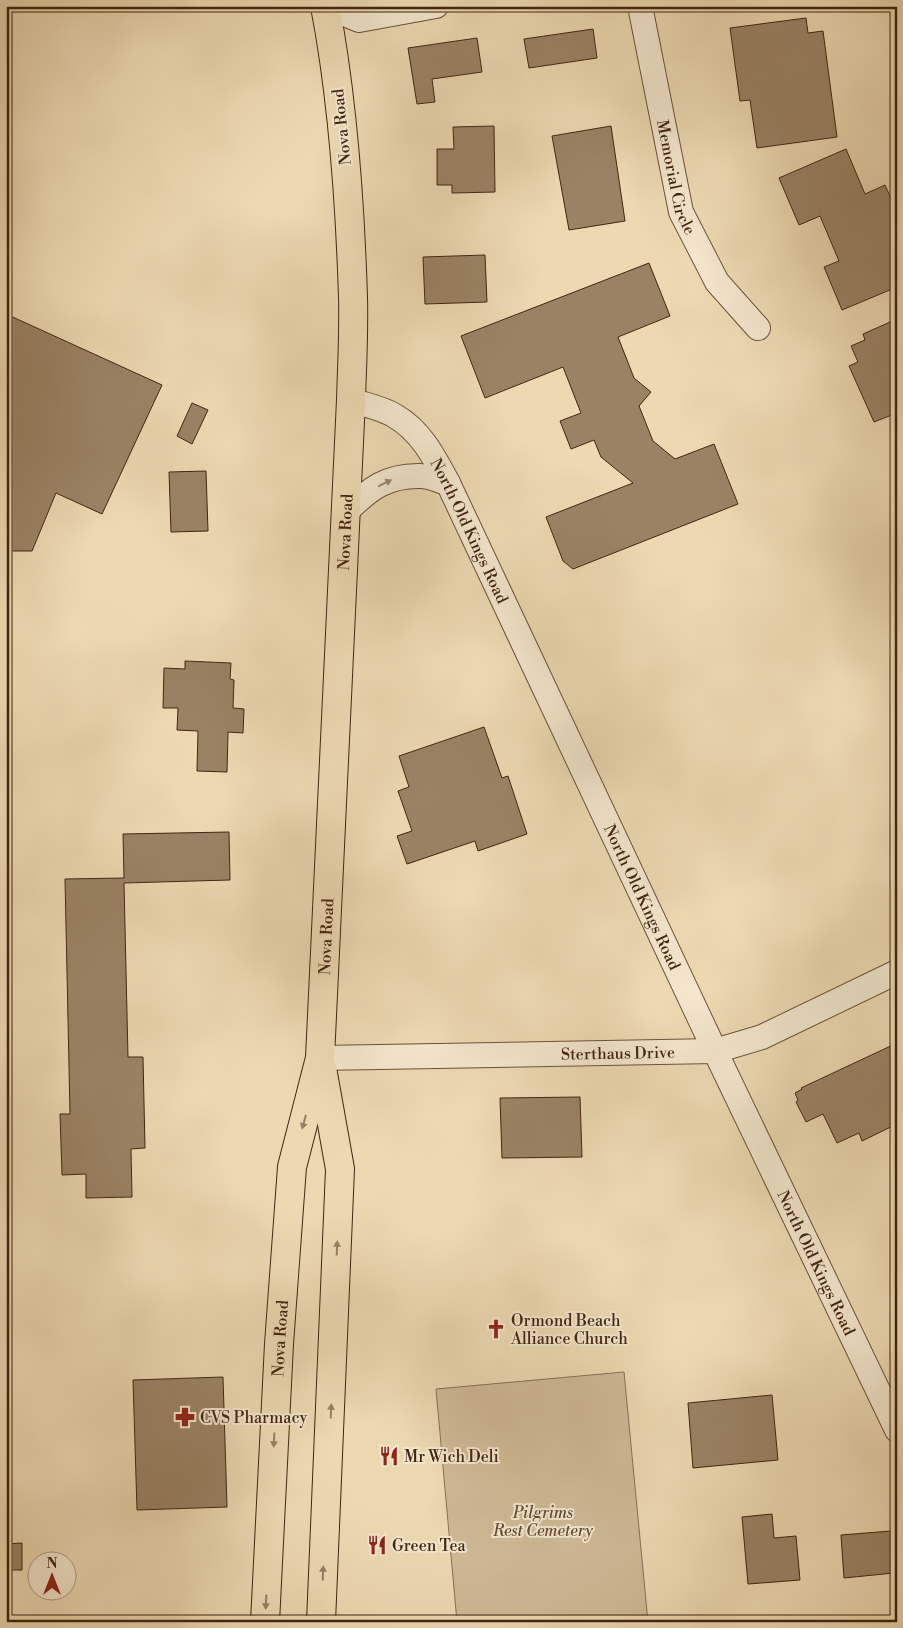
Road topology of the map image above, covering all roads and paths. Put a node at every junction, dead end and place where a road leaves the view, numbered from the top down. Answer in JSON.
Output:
{"nodes":[{"id":1,"x":436,"y":6,"type":"edge"},
{"id":2,"x":640,"y":6,"type":"edge"},
{"id":3,"x":335,"y":10,"type":"edge"},
{"id":4,"x":758,"y":328,"type":"dead end"},
{"id":5,"x":351,"y":400,"type":"junction"},
{"id":6,"x":448,"y":483,"type":"junction"},
{"id":7,"x":346,"y":512,"type":"junction"},
{"id":8,"x":897,"y":972,"type":"edge"},
{"id":9,"x":715,"y":1051,"type":"junction"},
{"id":10,"x":320,"y":1058,"type":"junction"},
{"id":11,"x":897,"y":1430,"type":"edge"},
{"id":12,"x":265,"y":1622,"type":"edge"},
{"id":13,"x":321,"y":1622,"type":"edge"}],
"edges":[{"from":1,"to":3,"type":"street"},
{"from":2,"to":4,"type":"street","name":"Memorial Circle"},
{"from":3,"to":5,"type":"main road","name":"Nova Road"},
{"from":5,"to":6,"type":"street","name":"North Old Kings Road"},
{"from":5,"to":7,"type":"main road","name":"Nova Road"},
{"from":7,"to":6,"type":"street","one_way":true},
{"from":6,"to":9,"type":"street","name":"North Old Kings Road"},
{"from":7,"to":10,"type":"main road","name":"Nova Road"},
{"from":8,"to":9,"type":"street","name":"Sterthaus Drive"},
{"from":9,"to":10,"type":"street","name":"Sterthaus Drive"},
{"from":9,"to":11,"type":"street","name":"North Old Kings Road"},
{"from":10,"to":12,"type":"main road","name":"Nova Road","one_way":true},
{"from":13,"to":10,"type":"main road","name":"Nova Road","one_way":true}]}
